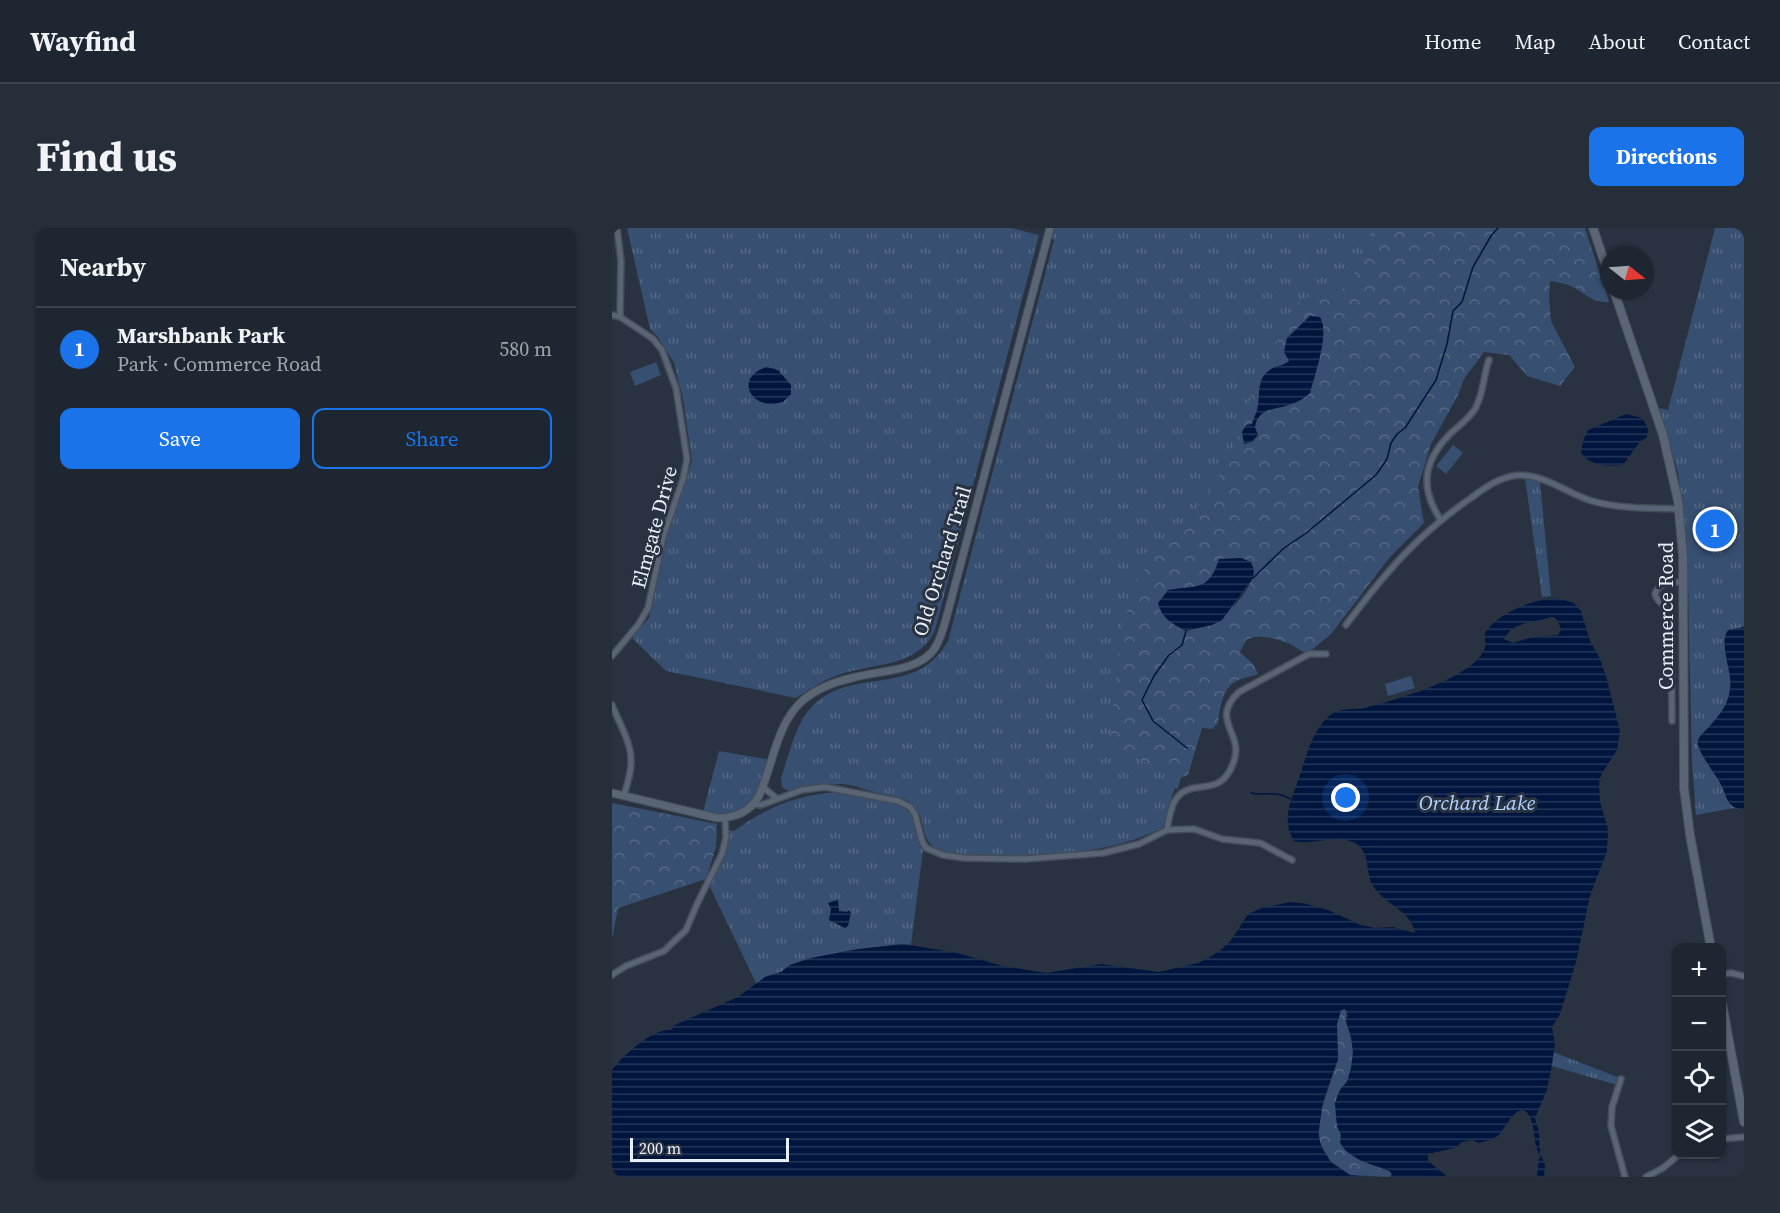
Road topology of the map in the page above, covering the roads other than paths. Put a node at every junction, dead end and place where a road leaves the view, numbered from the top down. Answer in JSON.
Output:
{"nodes":[{"id":1,"x":617,"y":228,"type":"edge"},
{"id":2,"x":1050,"y":228,"type":"edge"},
{"id":3,"x":1593,"y":228,"type":"edge"},
{"id":4,"x":1600,"y":249,"type":"edge"},
{"id":5,"x":1617,"y":300,"type":"edge"},
{"id":6,"x":612,"y":315,"type":"edge"},
{"id":7,"x":620,"y":317,"type":"junction"},
{"id":8,"x":1489,"y":360,"type":"dead end"},
{"id":9,"x":1679,"y":509,"type":"junction"},
{"id":10,"x":1440,"y":519,"type":"junction"},
{"id":11,"x":1683,"y":584,"type":"junction"},
{"id":12,"x":1346,"y":625,"type":"dead end"},
{"id":13,"x":1326,"y":654,"type":"dead end"},
{"id":14,"x":612,"y":656,"type":"edge"},
{"id":15,"x":612,"y":705,"type":"edge"},
{"id":16,"x":1672,"y":721,"type":"dead end"},
{"id":17,"x":763,"y":787,"type":"junction"},
{"id":18,"x":612,"y":793,"type":"edge"},
{"id":19,"x":624,"y":795,"type":"junction"},
{"id":20,"x":776,"y":798,"type":"junction"},
{"id":21,"x":754,"y":804,"type":"junction"},
{"id":22,"x":725,"y":818,"type":"junction"},
{"id":23,"x":1167,"y":830,"type":"junction"},
{"id":24,"x":1292,"y":860,"type":"dead end"},
{"id":25,"x":1710,"y":943,"type":"edge"},
{"id":26,"x":1726,"y":974,"type":"edge"},
{"id":27,"x":612,"y":975,"type":"edge"},
{"id":28,"x":1744,"y":976,"type":"edge"},
{"id":29,"x":1726,"y":1025,"type":"edge"},
{"id":30,"x":1621,"y":1079,"type":"dead end"},
{"id":31,"x":1744,"y":1122,"type":"edge"},
{"id":32,"x":1744,"y":1137,"type":"edge"},
{"id":33,"x":1726,"y":1139,"type":"edge"},
{"id":34,"x":1675,"y":1159,"type":"edge"},
{"id":35,"x":1625,"y":1177,"type":"edge"},
{"id":36,"x":1646,"y":1177,"type":"edge"}],
"edges":[{"from":1,"to":7,"type":"street"},
{"from":2,"to":17,"type":"street","name":"Old Orchard Trail"},
{"from":3,"to":4,"type":"main road"},
{"from":5,"to":9,"type":"main road","name":"Commerce Road"},
{"from":6,"to":7,"type":"street","name":"Elmgate Drive"},
{"from":7,"to":14,"type":"street","name":"Elmgate Drive"},
{"from":8,"to":10,"type":"street"},
{"from":9,"to":10,"type":"street"},
{"from":9,"to":11,"type":"main road","name":"Commerce Road"},
{"from":10,"to":12,"type":"street"},
{"from":11,"to":16,"type":"street"},
{"from":11,"to":25,"type":"main road","name":"Commerce Road"},
{"from":13,"to":23,"type":"street"},
{"from":15,"to":19,"type":"street"},
{"from":17,"to":20,"type":"street"},
{"from":17,"to":21,"type":"street","name":"Old Orchard Trail"},
{"from":18,"to":19,"type":"street"},
{"from":19,"to":22,"type":"street"},
{"from":20,"to":21,"type":"street"},
{"from":20,"to":23,"type":"street"},
{"from":21,"to":22,"type":"street"},
{"from":22,"to":27,"type":"street"},
{"from":23,"to":24,"type":"street"},
{"from":26,"to":28,"type":"street"},
{"from":29,"to":31,"type":"main road"},
{"from":30,"to":35,"type":"street"},
{"from":32,"to":33,"type":"street"},
{"from":34,"to":36,"type":"street"}]}
